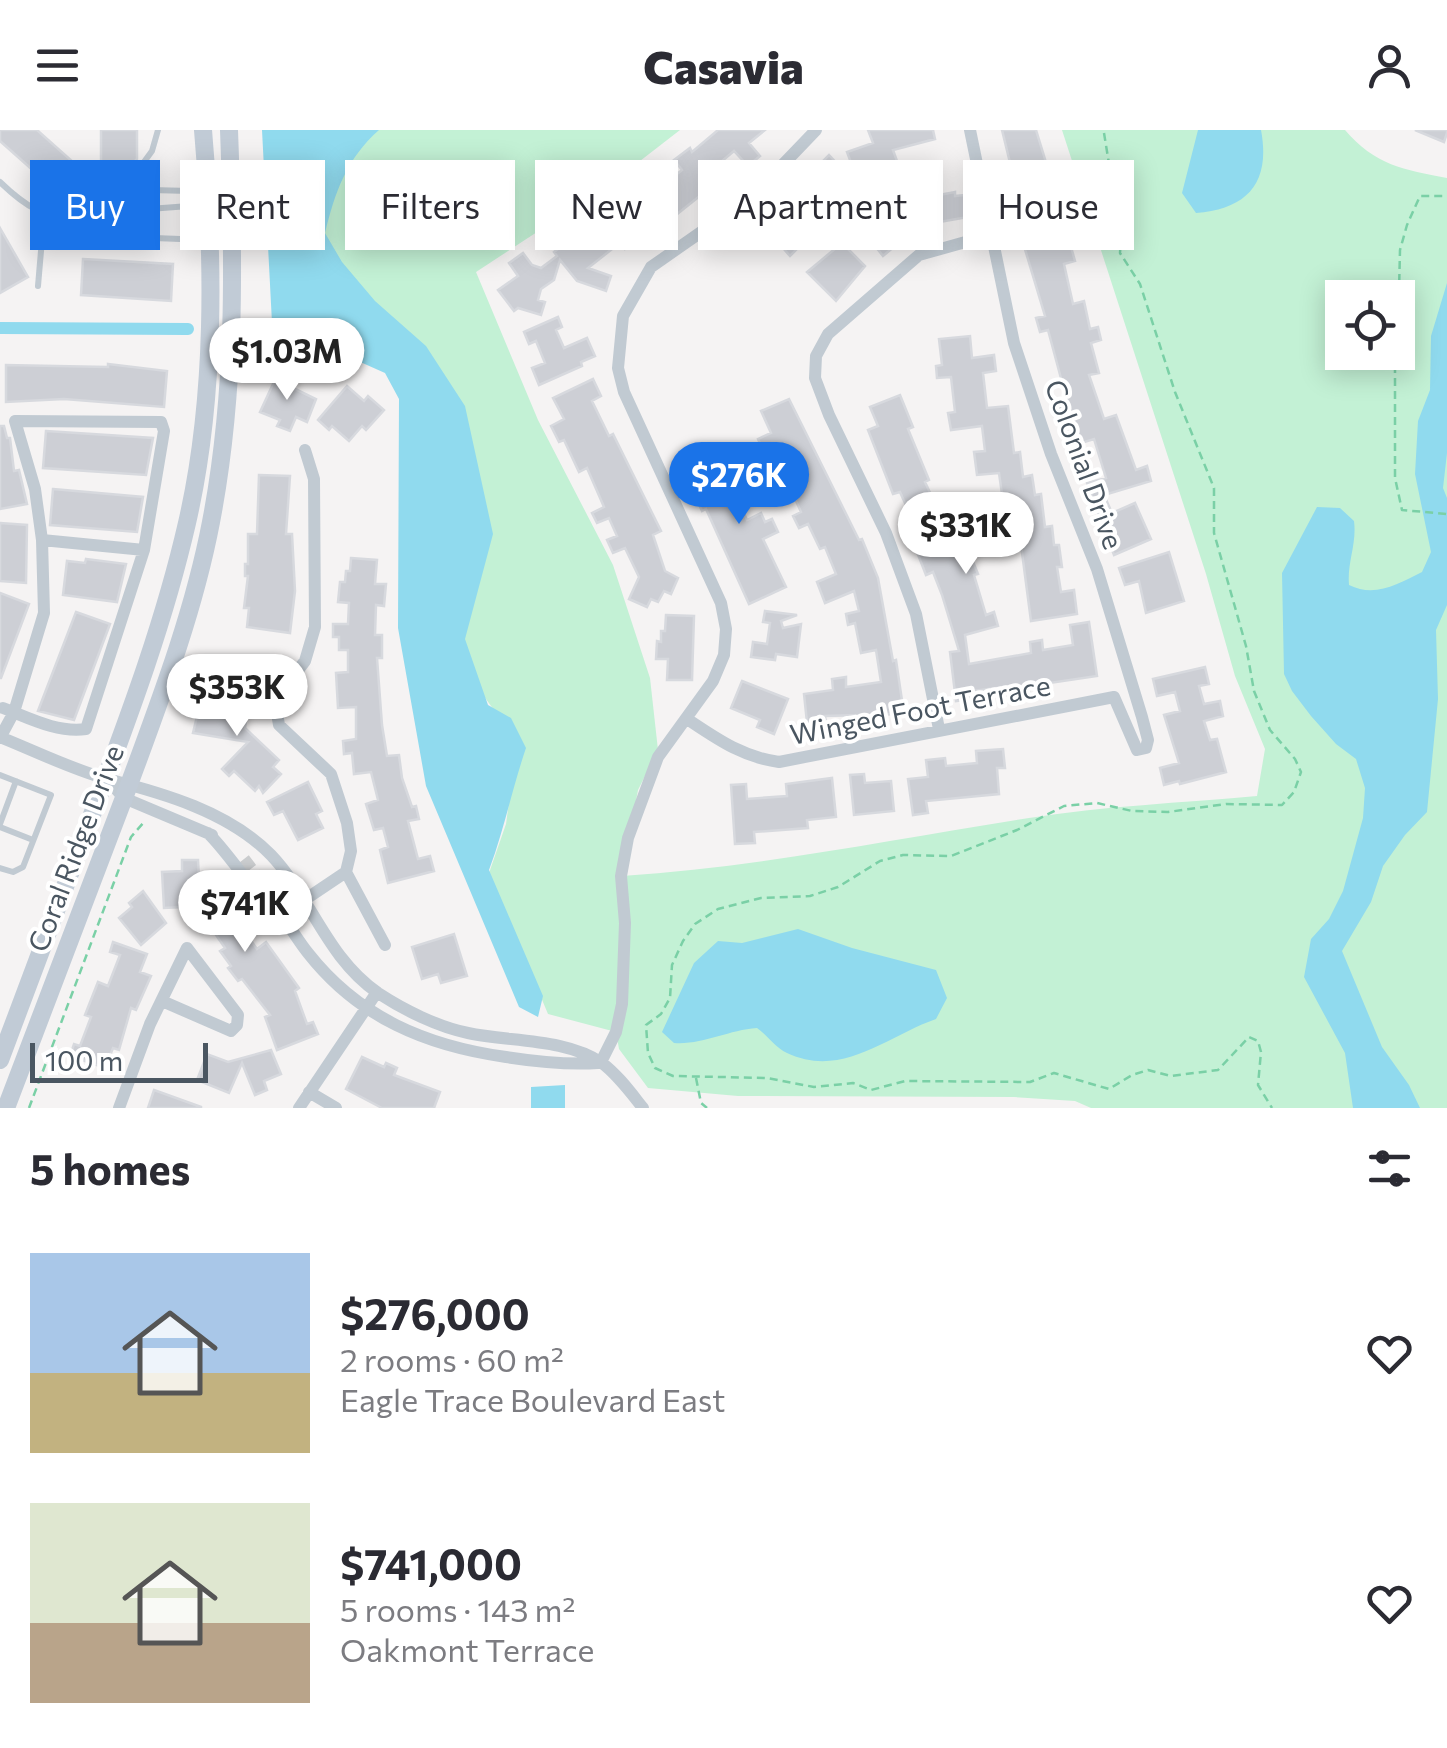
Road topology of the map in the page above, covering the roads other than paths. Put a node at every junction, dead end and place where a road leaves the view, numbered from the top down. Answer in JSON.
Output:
{"nodes":[{"id":1,"x":158,"y":130,"type":"edge"},
{"id":2,"x":203,"y":130,"type":"edge"},
{"id":3,"x":229,"y":130,"type":"edge"},
{"id":4,"x":816,"y":130,"type":"edge"},
{"id":5,"x":970,"y":130,"type":"edge"},
{"id":6,"x":144,"y":160,"type":"edge"},
{"id":7,"x":203,"y":160,"type":"edge"},
{"id":8,"x":230,"y":160,"type":"edge"},
{"id":9,"x":977,"y":160,"type":"edge"},
{"id":10,"x":0,"y":182,"type":"edge"},
{"id":11,"x":30,"y":208,"type":"edge"},
{"id":12,"x":160,"y":238,"type":"edge"},
{"id":13,"x":180,"y":239,"type":"dead end"},
{"id":14,"x":963,"y":243,"type":"edge"},
{"id":15,"x":41,"y":250,"type":"edge"},
{"id":16,"x":211,"y":250,"type":"edge"},
{"id":17,"x":232,"y":250,"type":"edge"},
{"id":18,"x":997,"y":250,"type":"edge"},
{"id":19,"x":38,"y":286,"type":"dead end"},
{"id":20,"x":305,"y":450,"type":"dead end"},
{"id":21,"x":42,"y":540,"type":"junction"},
{"id":22,"x":144,"y":550,"type":"junction"},
{"id":23,"x":1114,"y":697,"type":"joint"},
{"id":24,"x":6,"y":712,"type":"edge"},
{"id":25,"x":687,"y":719,"type":"junction"},
{"id":26,"x":939,"y":729,"type":"junction"},
{"id":27,"x":0,"y":738,"type":"edge"},
{"id":28,"x":0,"y":775,"type":"edge"},
{"id":29,"x":106,"y":778,"type":"junction"},
{"id":30,"x":16,"y":781,"type":"junction"},
{"id":31,"x":127,"y":791,"type":"junction"},
{"id":32,"x":0,"y":826,"type":"edge"},
{"id":33,"x":208,"y":833,"type":"junction"},
{"id":34,"x":33,"y":840,"type":"junction"},
{"id":35,"x":244,"y":859,"type":"tunnel mouth"},
{"id":36,"x":0,"y":868,"type":"edge"},
{"id":37,"x":283,"y":872,"type":"junction"},
{"id":38,"x":346,"y":872,"type":"junction"},
{"id":39,"x":261,"y":882,"type":"joint"},
{"id":40,"x":303,"y":902,"type":"junction"},
{"id":41,"x":282,"y":914,"type":"junction"},
{"id":42,"x":385,"y":945,"type":"dead end"},
{"id":43,"x":376,"y":992,"type":"junction"},
{"id":44,"x":162,"y":1001,"type":"junction"},
{"id":45,"x":365,"y":1010,"type":"junction"},
{"id":46,"x":6,"y":1026,"type":"edge"},
{"id":47,"x":0,"y":1060,"type":"edge"},
{"id":48,"x":600,"y":1062,"type":"junction"},
{"id":49,"x":309,"y":1092,"type":"junction"},
{"id":50,"x":6,"y":1108,"type":"edge"},
{"id":51,"x":119,"y":1108,"type":"edge"},
{"id":52,"x":299,"y":1108,"type":"edge"},
{"id":53,"x":336,"y":1108,"type":"edge"},
{"id":54,"x":644,"y":1108,"type":"edge"}],
"edges":[{"from":1,"to":6,"type":"lane"},
{"from":2,"to":7,"type":"main road","name":"Coral Ridge Drive"},
{"from":3,"to":8,"type":"main road","name":"Coral Ridge Drive"},
{"from":4,"to":25,"type":"street"},
{"from":5,"to":9,"type":"street","name":"Colonial Drive"},
{"from":10,"to":11,"type":"lane"},
{"from":12,"to":13,"type":"lane"},
{"from":14,"to":26,"type":"street"},
{"from":15,"to":19,"type":"lane"},
{"from":16,"to":29,"type":"main road","name":"Coral Ridge Drive"},
{"from":17,"to":31,"type":"main road","name":"Coral Ridge Drive"},
{"from":18,"to":23,"type":"street","name":"Colonial Drive"},
{"from":20,"to":38,"type":"street"},
{"from":21,"to":22,"type":"street"},
{"from":21,"to":22,"type":"street"},
{"from":21,"to":24,"type":"street"},
{"from":22,"to":24,"type":"street"},
{"from":23,"to":26,"type":"street","name":"Winged Foot Terrace"},
{"from":24,"to":27,"type":"street"},
{"from":25,"to":26,"type":"street","name":"Winged Foot Terrace"},
{"from":25,"to":48,"type":"street"},
{"from":27,"to":29,"type":"street"},
{"from":28,"to":30,"type":"lane"},
{"from":29,"to":31,"type":"street"},
{"from":29,"to":46,"type":"main road","name":"Coral Ridge Drive"},
{"from":30,"to":32,"type":"lane"},
{"from":30,"to":34,"type":"lane"},
{"from":31,"to":33,"type":"street"},
{"from":31,"to":37,"type":"street"},
{"from":31,"to":50,"type":"main road","name":"Coral Ridge Drive"},
{"from":32,"to":34,"type":"lane"},
{"from":33,"to":35,"type":"street"},
{"from":33,"to":41,"type":"street"},
{"from":34,"to":36,"type":"lane"},
{"from":37,"to":39,"type":"lane"},
{"from":37,"to":40,"type":"street"},
{"from":38,"to":40,"type":"street"},
{"from":38,"to":42,"type":"street"},
{"from":39,"to":41,"type":"street"},
{"from":40,"to":41,"type":"street"},
{"from":40,"to":43,"type":"street"},
{"from":41,"to":45,"type":"street"},
{"from":43,"to":45,"type":"street"},
{"from":43,"to":48,"type":"street"},
{"from":44,"to":44,"type":"street"},
{"from":44,"to":51,"type":"street"},
{"from":45,"to":48,"type":"street"},
{"from":45,"to":49,"type":"street"},
{"from":46,"to":47,"type":"main road","name":"Coral Ridge Drive"},
{"from":48,"to":54,"type":"street"},
{"from":49,"to":52,"type":"street"},
{"from":49,"to":53,"type":"street"}]}
